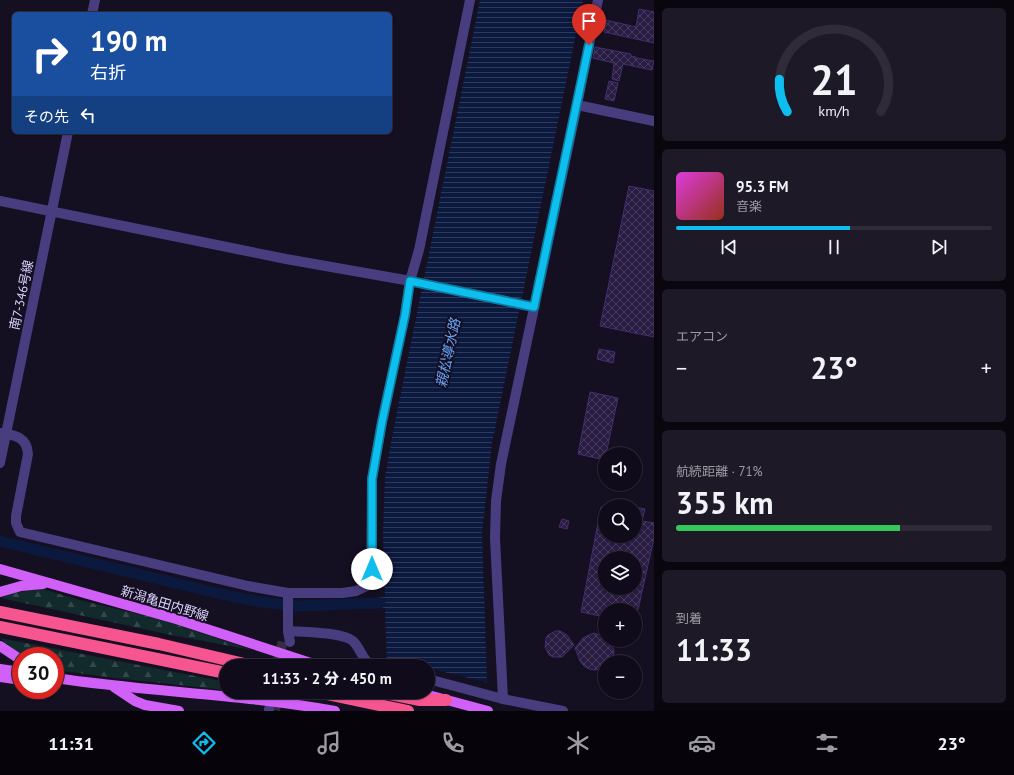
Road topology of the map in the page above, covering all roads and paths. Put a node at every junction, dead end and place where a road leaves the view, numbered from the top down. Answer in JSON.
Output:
{"nodes":[{"id":1,"x":95,"y":0,"type":"edge"},
{"id":2,"x":470,"y":0,"type":"edge"},
{"id":3,"x":598,"y":0,"type":"edge"},
{"id":4,"x":92,"y":12,"type":"edge"},
{"id":5,"x":577,"y":105,"type":"junction"},
{"id":6,"x":654,"y":121,"type":"edge"},
{"id":7,"x":68,"y":134,"type":"edge"},
{"id":8,"x":0,"y":201,"type":"edge"},
{"id":9,"x":52,"y":211,"type":"junction"},
{"id":10,"x":413,"y":282,"type":"junction"},
{"id":11,"x":530,"y":306,"type":"junction"},
{"id":12,"x":3,"y":433,"type":"edge"},
{"id":13,"x":0,"y":463,"type":"edge"},
{"id":14,"x":0,"y":569,"type":"edge"},
{"id":15,"x":54,"y":584,"type":"junction"},
{"id":16,"x":0,"y":592,"type":"edge"},
{"id":17,"x":288,"y":595,"type":"junction"},
{"id":18,"x":2,"y":612,"type":"edge"},
{"id":19,"x":0,"y":627,"type":"edge"},
{"id":20,"x":0,"y":646,"type":"edge"},
{"id":21,"x":12,"y":654,"type":"edge"},
{"id":22,"x":223,"y":659,"type":"edge"},
{"id":23,"x":299,"y":659,"type":"edge"},
{"id":24,"x":364,"y":659,"type":"edge"},
{"id":25,"x":0,"y":669,"type":"edge"},
{"id":26,"x":12,"y":671,"type":"edge"},
{"id":27,"x":219,"y":672,"type":"edge"},
{"id":28,"x":64,"y":675,"type":"edge"},
{"id":29,"x":0,"y":677,"type":"edge"},
{"id":30,"x":12,"y":679,"type":"edge"},
{"id":31,"x":64,"y":679,"type":"edge"},
{"id":32,"x":435,"y":681,"type":"edge"},
{"id":33,"x":64,"y":682,"type":"edge"},
{"id":34,"x":98,"y":684,"type":"junction"},
{"id":35,"x":112,"y":686,"type":"junction"},
{"id":36,"x":435,"y":697,"type":"edge"},
{"id":37,"x":498,"y":698,"type":"junction"},
{"id":38,"x":350,"y":699,"type":"edge"},
{"id":39,"x":415,"y":699,"type":"edge"},
{"id":40,"x":446,"y":700,"type":"junction"},
{"id":41,"x":178,"y":711,"type":"edge"},
{"id":42,"x":335,"y":711,"type":"edge"},
{"id":43,"x":408,"y":711,"type":"edge"},
{"id":44,"x":488,"y":711,"type":"edge"},
{"id":45,"x":563,"y":711,"type":"edge"}],
"edges":[{"from":1,"to":4,"type":"street"},
{"from":2,"to":10,"type":"street"},
{"from":3,"to":5,"type":"street"},
{"from":5,"to":6,"type":"street"},
{"from":5,"to":11,"type":"street"},
{"from":7,"to":9,"type":"street","name":"南7-346号線"},
{"from":8,"to":9,"type":"street"},
{"from":9,"to":10,"type":"street"},
{"from":9,"to":12,"type":"street","name":"南7-346号線"},
{"from":10,"to":11,"type":"street"},
{"from":10,"to":17,"type":"street"},
{"from":11,"to":37,"type":"street"},
{"from":12,"to":13,"type":"street","name":"南7-346号線"},
{"from":12,"to":17,"type":"street"},
{"from":14,"to":15,"type":"main road","name":"新潟亀田内野線"},
{"from":15,"to":16,"type":"main road"},
{"from":15,"to":23,"type":"main road","name":"新潟亀田内野線"},
{"from":17,"to":24,"type":"street"},
{"from":18,"to":22,"type":"highway"},
{"from":19,"to":27,"type":"highway"},
{"from":20,"to":21,"type":"main road"},
{"from":25,"to":26,"type":"main road"},
{"from":28,"to":34,"type":"main road"},
{"from":29,"to":30,"type":"main road"},
{"from":31,"to":34,"type":"main road"},
{"from":32,"to":37,"type":"street"},
{"from":33,"to":34,"type":"main road"},
{"from":34,"to":35,"type":"main road"},
{"from":35,"to":41,"type":"main road"},
{"from":35,"to":42,"type":"main road"},
{"from":36,"to":40,"type":"main road"},
{"from":37,"to":45,"type":"street"},
{"from":38,"to":43,"type":"highway"},
{"from":39,"to":40,"type":"highway"},
{"from":40,"to":44,"type":"main road"}]}
